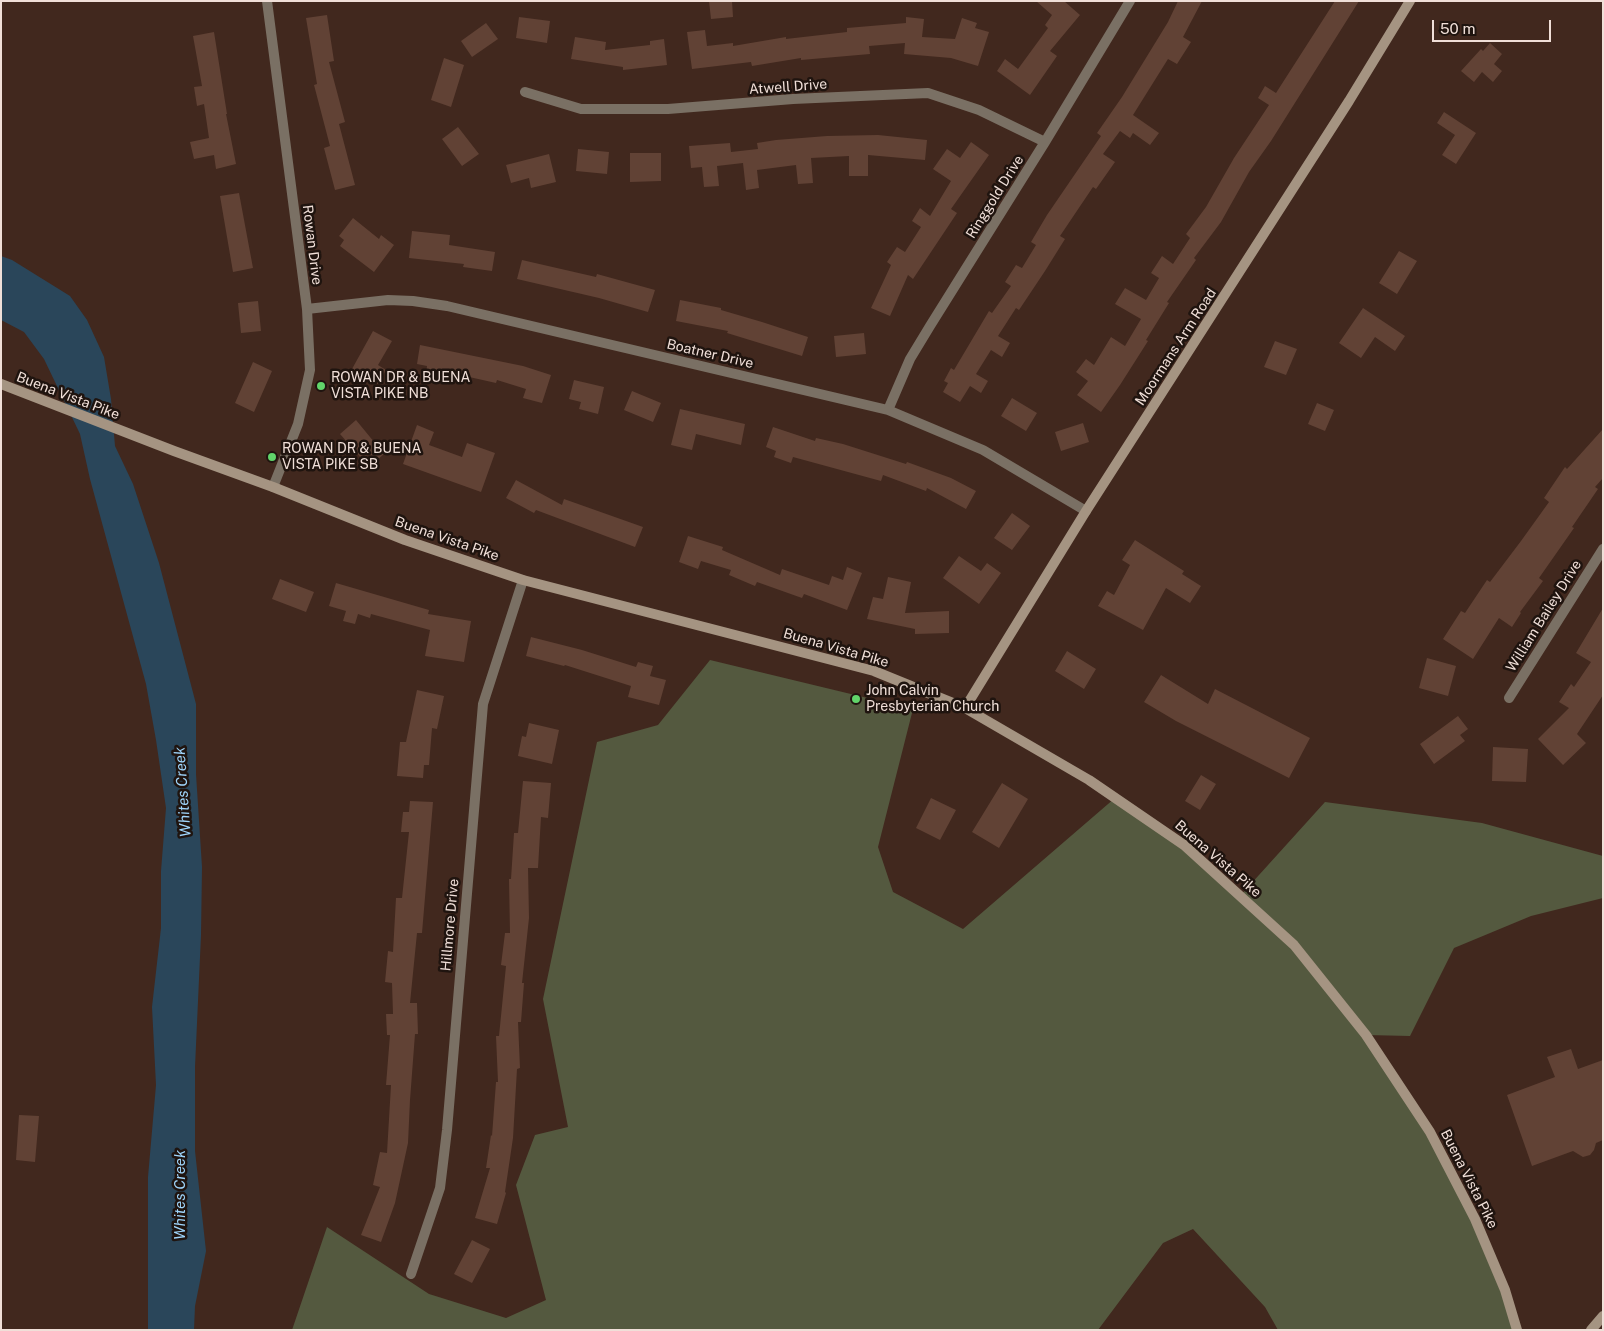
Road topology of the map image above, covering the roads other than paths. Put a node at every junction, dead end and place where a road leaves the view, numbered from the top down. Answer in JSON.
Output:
{"nodes":[{"id":1,"x":267,"y":1,"type":"edge"},
{"id":2,"x":1130,"y":1,"type":"edge"},
{"id":3,"x":1410,"y":1,"type":"edge"},
{"id":4,"x":525,"y":92,"type":"dead end"},
{"id":5,"x":1045,"y":142,"type":"junction"},
{"id":6,"x":307,"y":309,"type":"junction"},
{"id":7,"x":4,"y":385,"type":"edge"},
{"id":8,"x":888,"y":410,"type":"junction"},
{"id":9,"x":272,"y":487,"type":"junction"},
{"id":10,"x":1086,"y":510,"type":"junction"},
{"id":11,"x":1603,"y":549,"type":"edge"},
{"id":12,"x":523,"y":580,"type":"junction"},
{"id":13,"x":1509,"y":698,"type":"dead end"},
{"id":14,"x":965,"y":708,"type":"junction"},
{"id":15,"x":411,"y":1274,"type":"dead end"},
{"id":16,"x":1603,"y":1316,"type":"edge"},
{"id":17,"x":1517,"y":1330,"type":"edge"},
{"id":18,"x":1591,"y":1330,"type":"edge"}],
"edges":[{"from":1,"to":6,"type":"street","name":"Rowan Drive"},
{"from":2,"to":5,"type":"street","name":"Ringgold Drive"},
{"from":3,"to":10,"type":"main road","name":"Moormans Arm Road"},
{"from":4,"to":5,"type":"street","name":"Atwell Drive"},
{"from":5,"to":8,"type":"street","name":"Ringgold Drive"},
{"from":6,"to":8,"type":"street","name":"Boatner Drive"},
{"from":6,"to":9,"type":"street","name":"Rowan Drive"},
{"from":7,"to":9,"type":"main road","name":"Buena Vista Pike"},
{"from":8,"to":10,"type":"street","name":"Boatner Drive"},
{"from":9,"to":12,"type":"main road","name":"Buena Vista Pike"},
{"from":10,"to":14,"type":"main road","name":"Moormans Arm Road"},
{"from":11,"to":13,"type":"street","name":"William Bailey Drive"},
{"from":12,"to":14,"type":"main road","name":"Buena Vista Pike"},
{"from":12,"to":15,"type":"street","name":"Hillmore Drive"},
{"from":14,"to":17,"type":"main road","name":"Buena Vista Pike"},
{"from":16,"to":18,"type":"main road"}]}
